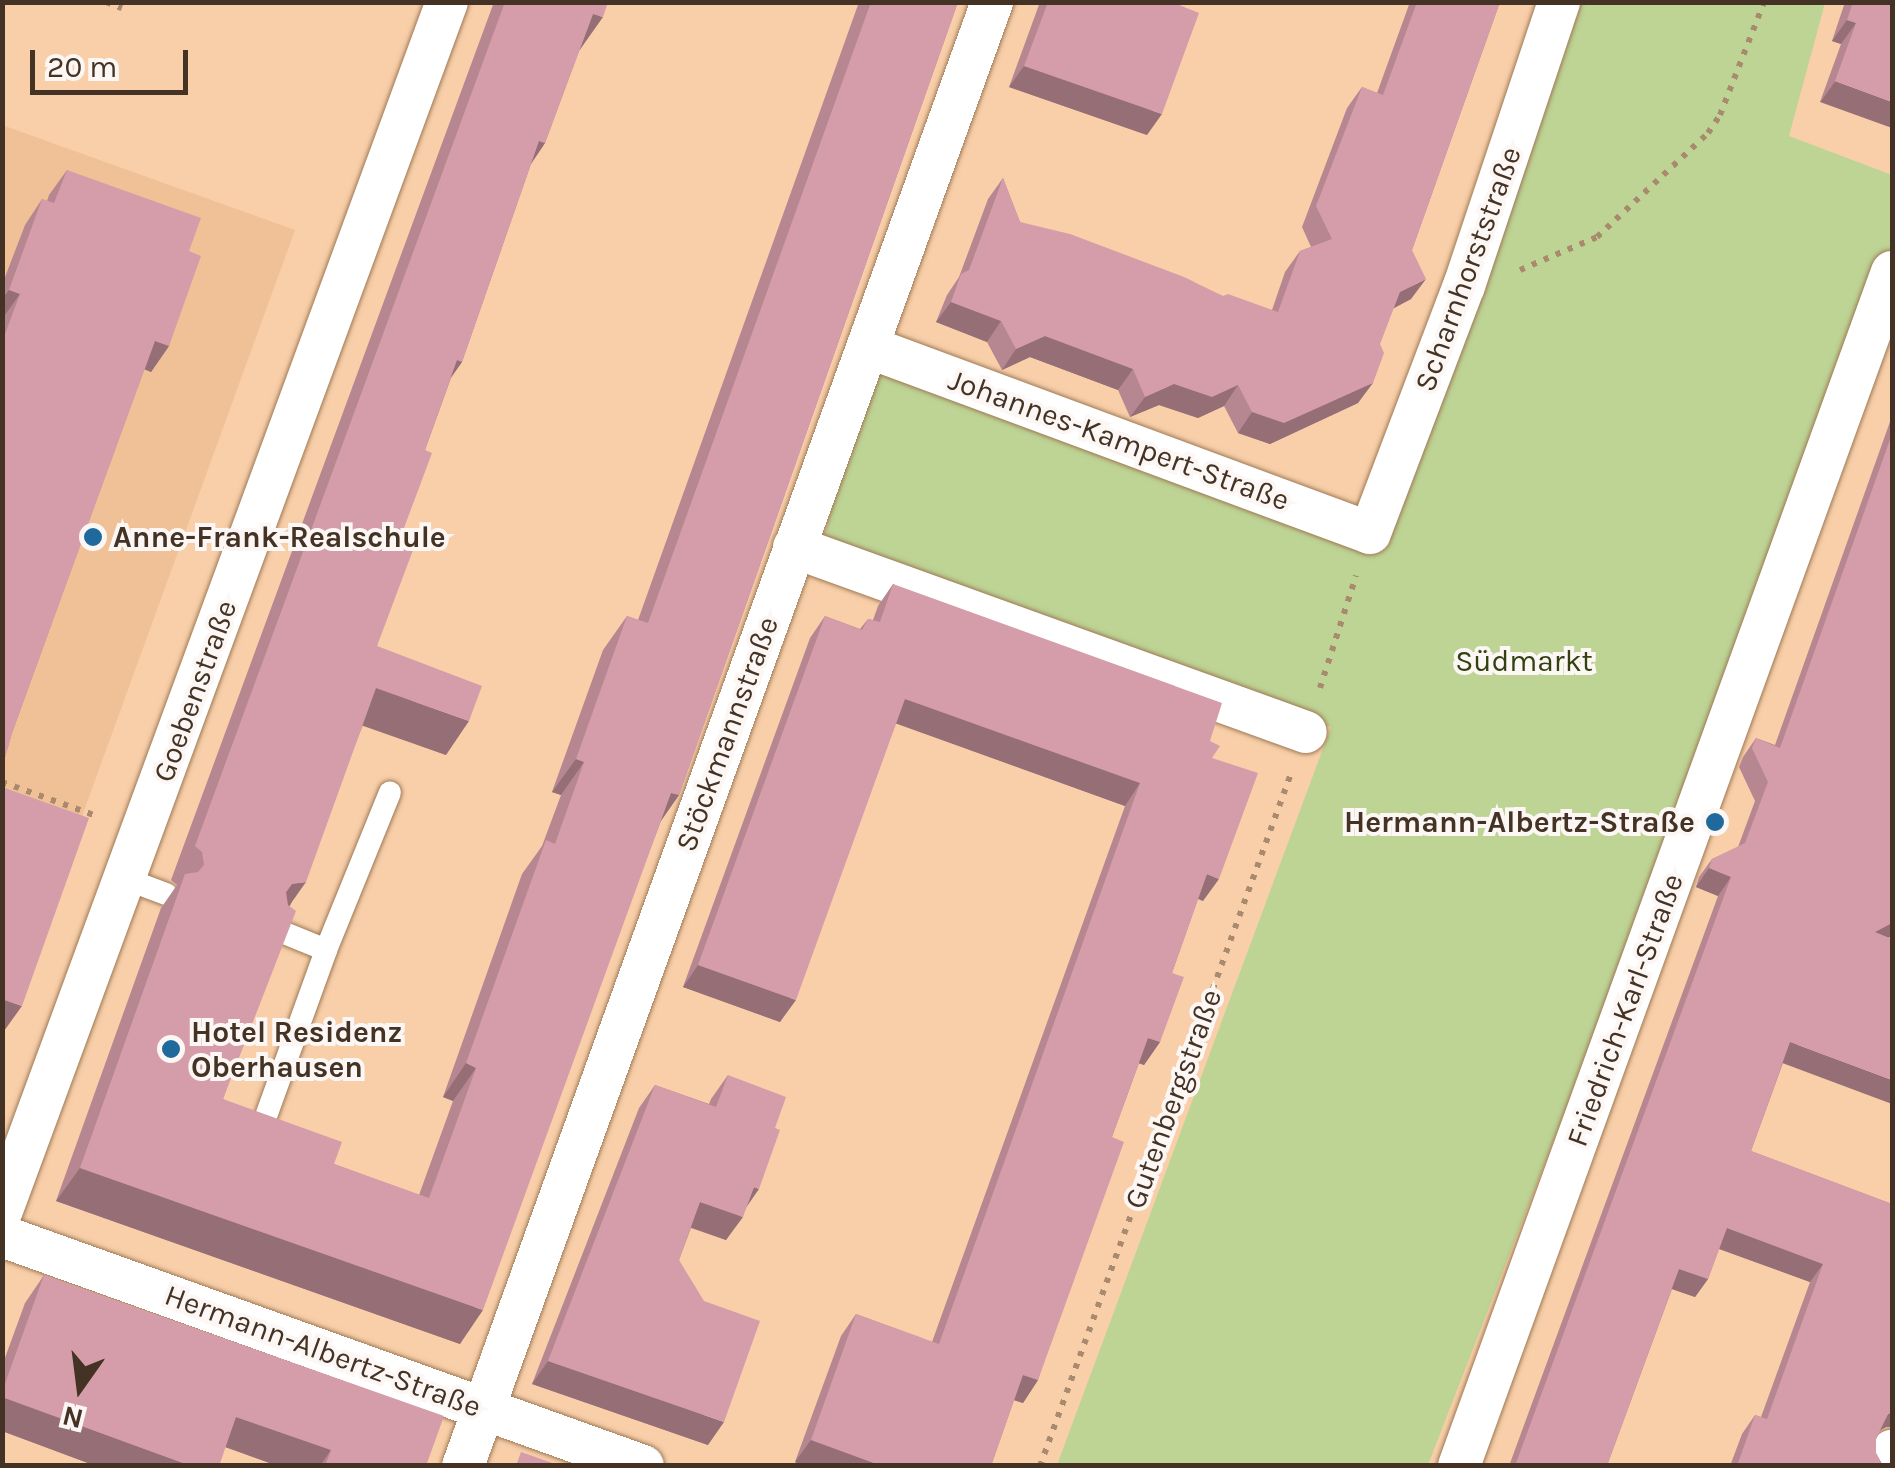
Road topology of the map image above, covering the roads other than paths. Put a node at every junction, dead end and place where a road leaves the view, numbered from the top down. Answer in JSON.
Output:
{"nodes":[{"id":1,"x":447,"y":2,"type":"edge"},
{"id":2,"x":992,"y":2,"type":"edge"},
{"id":3,"x":1560,"y":2,"type":"edge"},
{"id":4,"x":1892,"y":272,"type":"edge"},
{"id":5,"x":868,"y":346,"type":"junction"},
{"id":6,"x":1370,"y":533,"type":"joint"},
{"id":7,"x":794,"y":547,"type":"junction"},
{"id":8,"x":1306,"y":732,"type":"road end"},
{"id":9,"x":390,"y":792,"type":"dead end"},
{"id":10,"x":126,"y":879,"type":"junction"},
{"id":11,"x":166,"y":894,"type":"dead end"},
{"id":12,"x":277,"y":930,"type":"edge"},
{"id":13,"x":326,"y":950,"type":"junction"},
{"id":14,"x":260,"y":1130,"type":"edge"},
{"id":15,"x":2,"y":1210,"type":"edge"},
{"id":16,"x":2,"y":1236,"type":"edge"},
{"id":17,"x":481,"y":1408,"type":"junction"},
{"id":18,"x":1892,"y":1451,"type":"edge"},
{"id":19,"x":464,"y":1466,"type":"edge"},
{"id":20,"x":643,"y":1466,"type":"edge"},
{"id":21,"x":1459,"y":1466,"type":"edge"},
{"id":22,"x":1887,"y":1466,"type":"edge"}],
"edges":[{"from":1,"to":10,"type":"street","name":"Goebenstraße"},
{"from":2,"to":5,"type":"street","name":"Stöckmannstraße"},
{"from":3,"to":6,"type":"street","name":"Scharnhorststraße"},
{"from":4,"to":21,"type":"street","name":"Friedrich-Karl-Straße"},
{"from":5,"to":6,"type":"street","name":"Johannes-Kampert-Straße"},
{"from":5,"to":7,"type":"street","name":"Stöckmannstraße"},
{"from":7,"to":8,"type":"street"},
{"from":7,"to":17,"type":"street","name":"Stöckmannstraße"},
{"from":9,"to":13,"type":"lane"},
{"from":10,"to":11,"type":"lane"},
{"from":10,"to":15,"type":"street","name":"Goebenstraße"},
{"from":12,"to":13,"type":"lane"},
{"from":13,"to":14,"type":"lane"},
{"from":16,"to":17,"type":"street","name":"Hermann-Albertz-Straße"},
{"from":17,"to":19,"type":"street","name":"Stöckmannstraße"},
{"from":17,"to":20,"type":"street","name":"Hermann-Albertz-Straße"},
{"from":18,"to":22,"type":"street"}]}
